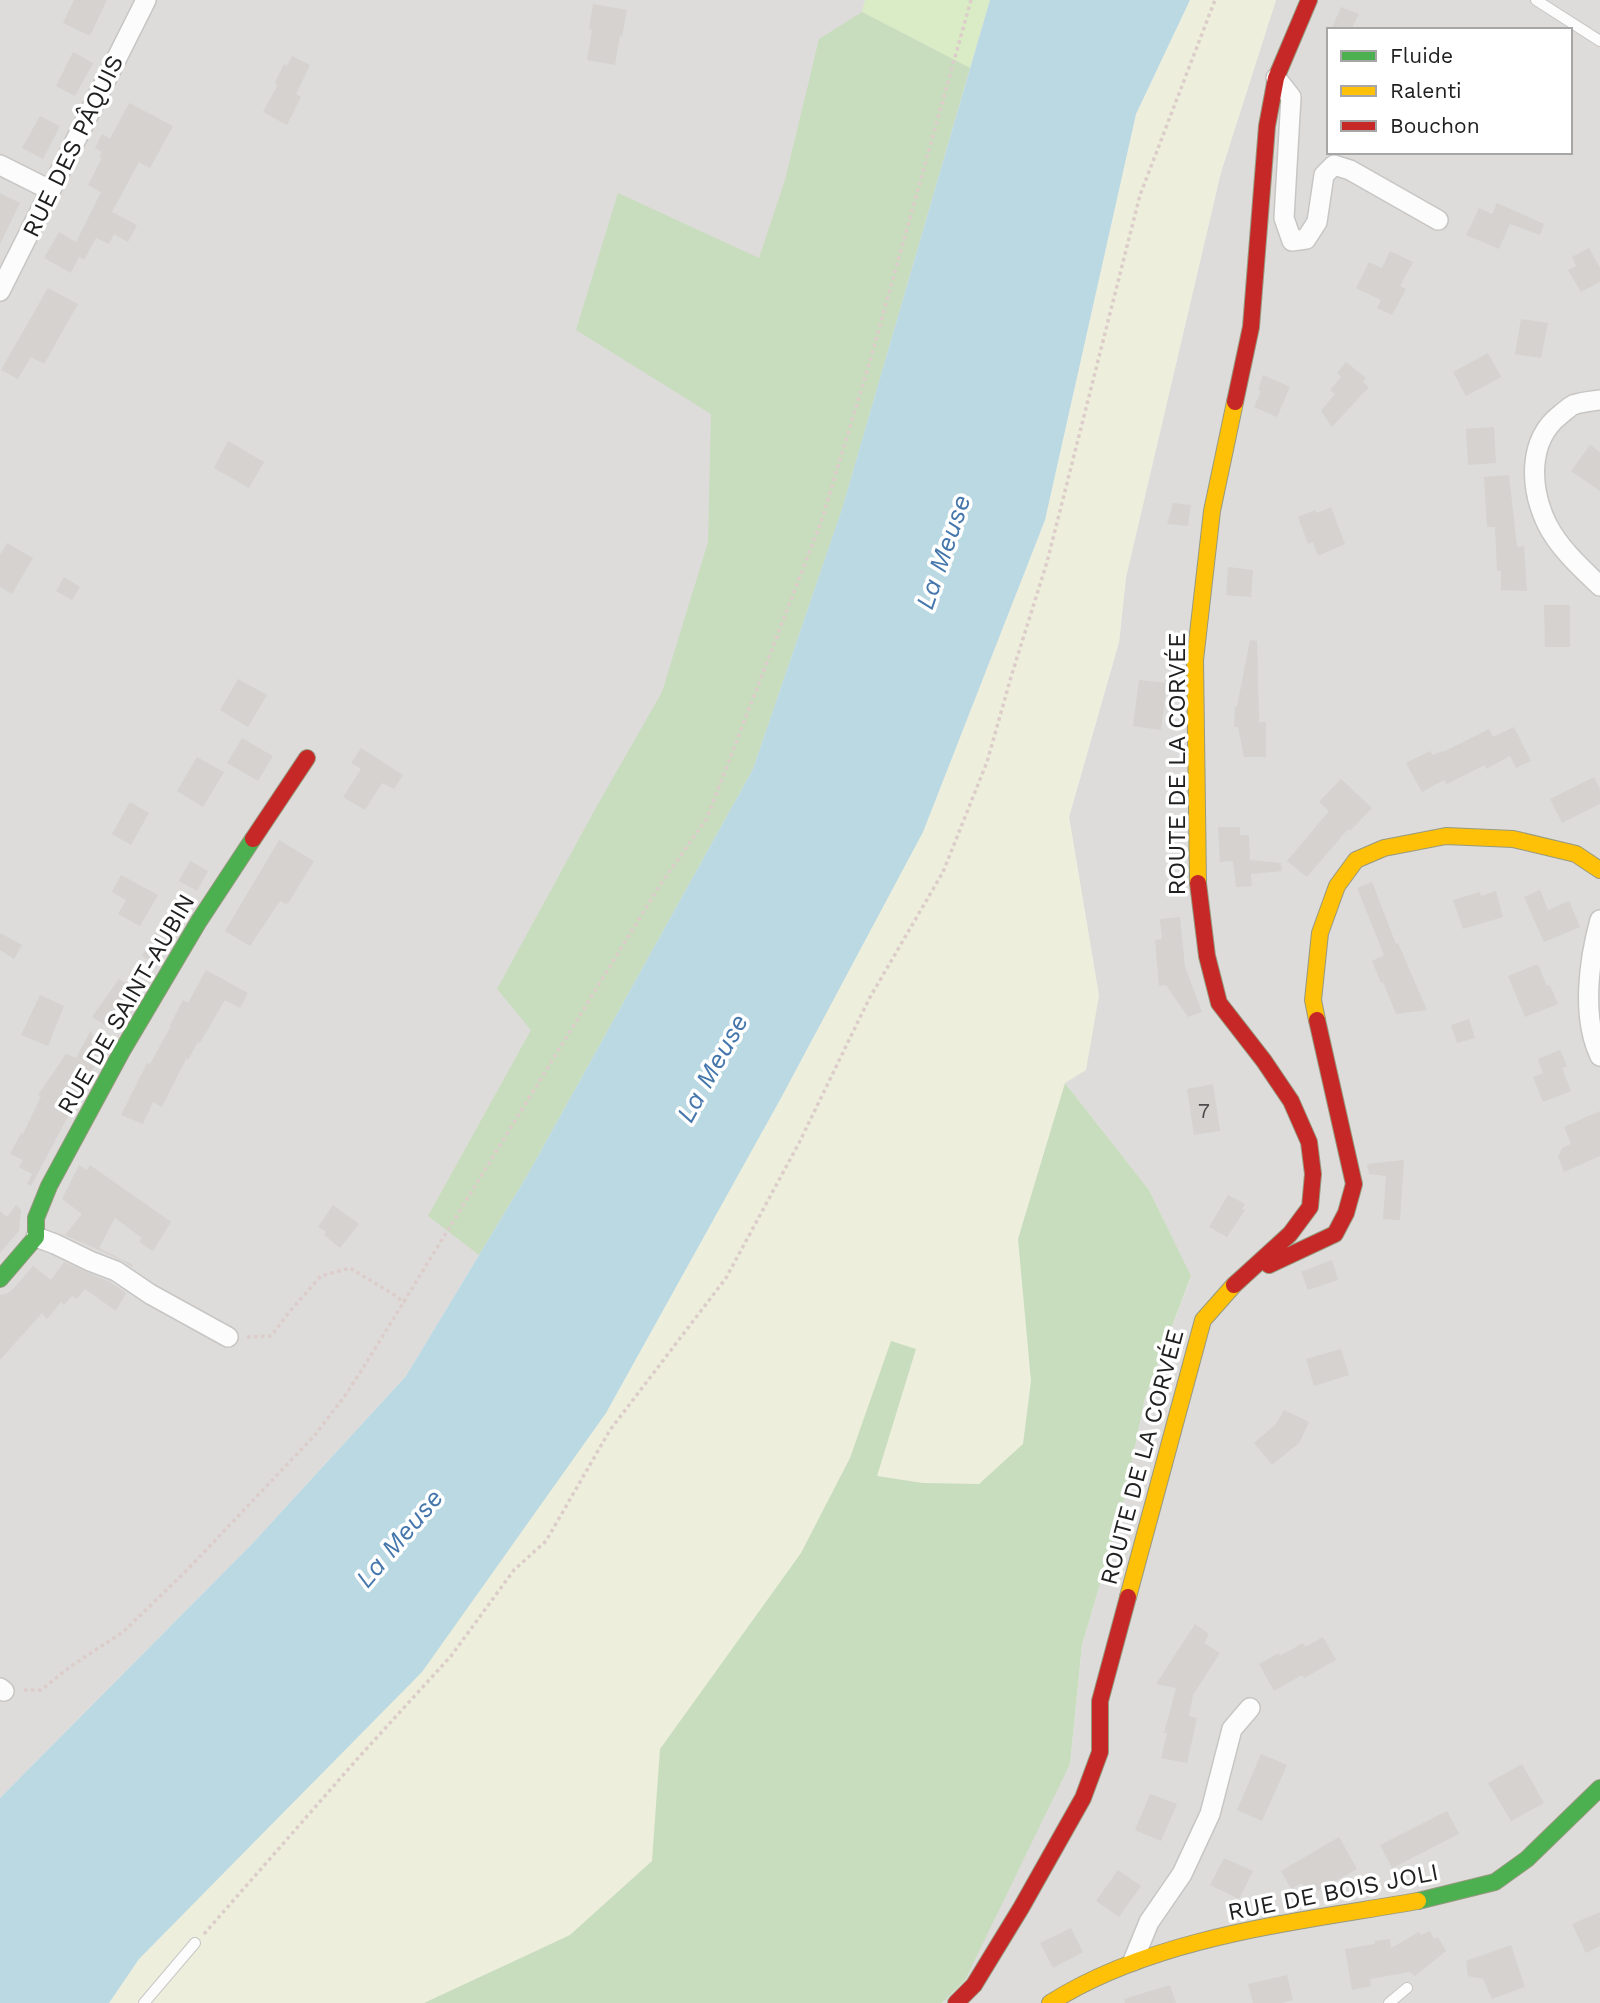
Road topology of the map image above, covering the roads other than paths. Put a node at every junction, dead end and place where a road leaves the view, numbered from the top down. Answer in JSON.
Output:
{"nodes":[{"id":1,"x":146,"y":0,"type":"edge"},
{"id":2,"x":1309,"y":0,"type":"edge"},
{"id":3,"x":1536,"y":0,"type":"edge"},
{"id":4,"x":1600,"y":41,"type":"edge"},
{"id":5,"x":1276,"y":78,"type":"junction"},
{"id":6,"x":0,"y":165,"type":"edge"},
{"id":7,"x":50,"y":190,"type":"junction"},
{"id":8,"x":1438,"y":220,"type":"dead end"},
{"id":9,"x":0,"y":291,"type":"edge"},
{"id":10,"x":1600,"y":400,"type":"edge"},
{"id":11,"x":1600,"y":586,"type":"edge"},
{"id":12,"x":307,"y":758,"type":"dead end"},
{"id":13,"x":1600,"y":870,"type":"edge"},
{"id":14,"x":1600,"y":920,"type":"edge"},
{"id":15,"x":1600,"y":1056,"type":"edge"},
{"id":16,"x":36,"y":1237,"type":"junction"},
{"id":17,"x":1244,"y":1276,"type":"junction"},
{"id":18,"x":0,"y":1279,"type":"edge"},
{"id":19,"x":228,"y":1337,"type":"road end"},
{"id":20,"x":1250,"y":1708,"type":"dead end"},
{"id":21,"x":1600,"y":1788,"type":"edge"},
{"id":22,"x":195,"y":1943,"type":"road end"},
{"id":23,"x":1133,"y":1961,"type":"junction"},
{"id":24,"x":1406,"y":1988,"type":"dead end"},
{"id":25,"x":144,"y":2003,"type":"edge"},
{"id":26,"x":956,"y":2003,"type":"edge"},
{"id":27,"x":1050,"y":2003,"type":"edge"},
{"id":28,"x":1389,"y":2003,"type":"edge"}],
"edges":[{"from":1,"to":7,"type":"street","name":"RUE DES PÂQUIS"},
{"from":2,"to":5,"type":"street","name":"ROUTE DE LA CORVÉE"},
{"from":3,"to":4,"type":"lane"},
{"from":5,"to":8,"type":"street"},
{"from":5,"to":17,"type":"street","name":"ROUTE DE LA CORVÉE"},
{"from":6,"to":7,"type":"street"},
{"from":7,"to":9,"type":"street","name":"RUE DES PÂQUIS"},
{"from":10,"to":11,"type":"street"},
{"from":12,"to":16,"type":"street","name":"RUE DE SAINT-AUBIN"},
{"from":13,"to":17,"type":"street"},
{"from":14,"to":15,"type":"street"},
{"from":16,"to":18,"type":"street"},
{"from":16,"to":19,"type":"street"},
{"from":17,"to":26,"type":"street","name":"ROUTE DE LA CORVÉE"},
{"from":20,"to":23,"type":"street"},
{"from":21,"to":23,"type":"street","name":"RUE DE BOIS JOLI"},
{"from":22,"to":25,"type":"lane"},
{"from":23,"to":27,"type":"street","name":"RUE DE BOIS JOLI"},
{"from":24,"to":28,"type":"lane"}]}
